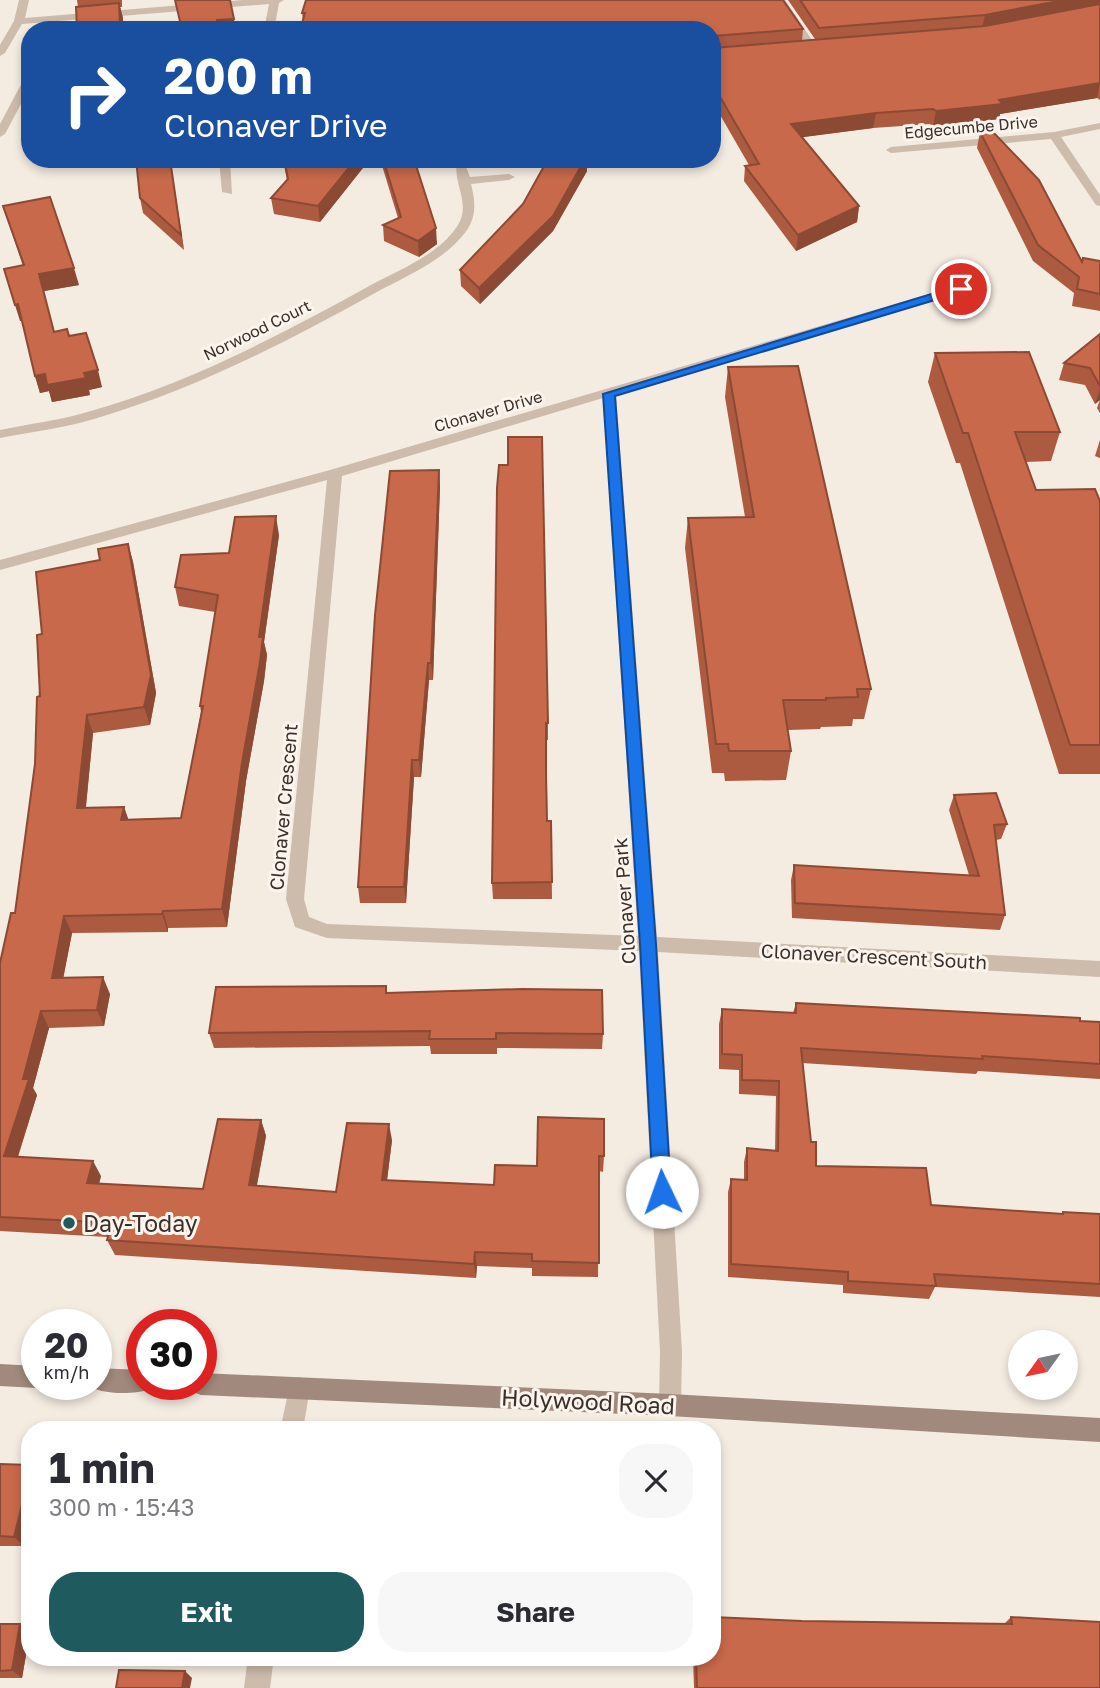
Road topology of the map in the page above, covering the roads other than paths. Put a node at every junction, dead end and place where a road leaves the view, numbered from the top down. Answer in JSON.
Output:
{"nodes":[{"id":1,"x":24,"y":0,"type":"edge"},
{"id":2,"x":277,"y":0,"type":"edge"},
{"id":3,"x":780,"y":0,"type":"edge"},
{"id":4,"x":61,"y":18,"type":"junction"},
{"id":5,"x":19,"y":21,"type":"junction"},
{"id":6,"x":60,"y":21,"type":"edge"},
{"id":7,"x":271,"y":21,"type":"edge"},
{"id":8,"x":825,"y":48,"type":"edge"},
{"id":9,"x":813,"y":49,"type":"junction"},
{"id":10,"x":801,"y":50,"type":"edge"},
{"id":11,"x":0,"y":53,"type":"edge"},
{"id":12,"x":21,"y":94,"type":"edge"},
{"id":13,"x":1100,"y":126,"type":"edge"},
{"id":14,"x":0,"y":134,"type":"edge"},
{"id":15,"x":1054,"y":135,"type":"junction"},
{"id":16,"x":891,"y":150,"type":"dead end"},
{"id":17,"x":225,"y":168,"type":"edge"},
{"id":18,"x":462,"y":168,"type":"edge"},
{"id":19,"x":509,"y":177,"type":"dead end"},
{"id":20,"x":465,"y":181,"type":"junction"},
{"id":21,"x":228,"y":192,"type":"dead end"},
{"id":22,"x":1100,"y":204,"type":"edge"},
{"id":23,"x":983,"y":282,"type":"dead end"},
{"id":24,"x":609,"y":394,"type":"junction"},
{"id":25,"x":0,"y":434,"type":"edge"},
{"id":26,"x":335,"y":473,"type":"junction"},
{"id":27,"x":0,"y":565,"type":"edge"},
{"id":28,"x":648,"y":944,"type":"junction"},
{"id":29,"x":1100,"y":968,"type":"edge"},
{"id":30,"x":0,"y":1375,"type":"edge"},
{"id":31,"x":21,"y":1376,"type":"edge"},
{"id":32,"x":217,"y":1385,"type":"edge"},
{"id":33,"x":299,"y":1388,"type":"junction"},
{"id":34,"x":670,"y":1405,"type":"junction"},
{"id":35,"x":293,"y":1421,"type":"edge"},
{"id":36,"x":1100,"y":1430,"type":"edge"},
{"id":37,"x":260,"y":1666,"type":"edge"},
{"id":38,"x":257,"y":1688,"type":"edge"}],
"edges":[{"from":1,"to":5,"type":"street"},
{"from":2,"to":4,"type":"street"},
{"from":2,"to":7,"type":"street"},
{"from":3,"to":9,"type":"street"},
{"from":4,"to":5,"type":"street"},
{"from":4,"to":6,"type":"street"},
{"from":5,"to":11,"type":"street"},
{"from":8,"to":9,"type":"street"},
{"from":9,"to":10,"type":"street"},
{"from":12,"to":14,"type":"street"},
{"from":13,"to":15,"type":"street","name":"Edgecumbe Drive"},
{"from":15,"to":16,"type":"street","name":"Edgecumbe Drive"},
{"from":15,"to":22,"type":"street","name":"Edgecumbe Drive"},
{"from":17,"to":21,"type":"street"},
{"from":18,"to":20,"type":"street","name":"Norwood Court"},
{"from":19,"to":20,"type":"street"},
{"from":20,"to":25,"type":"street","name":"Norwood Court"},
{"from":23,"to":24,"type":"street","name":"Clonaver Drive"},
{"from":24,"to":26,"type":"street","name":"Clonaver Drive"},
{"from":24,"to":28,"type":"street","name":"Clonaver Park"},
{"from":26,"to":27,"type":"street","name":"Clonaver Drive"},
{"from":26,"to":28,"type":"street","name":"Clonaver Crescent"},
{"from":28,"to":29,"type":"street","name":"Clonaver Crescent South"},
{"from":28,"to":34,"type":"street","name":"Clonaver Park"},
{"from":30,"to":31,"type":"main road"},
{"from":32,"to":33,"type":"main road","name":"Holywood Road"},
{"from":33,"to":34,"type":"main road","name":"Holywood Road"},
{"from":33,"to":35,"type":"street"},
{"from":34,"to":36,"type":"main road","name":"Holywood Road"},
{"from":37,"to":38,"type":"street"}]}
